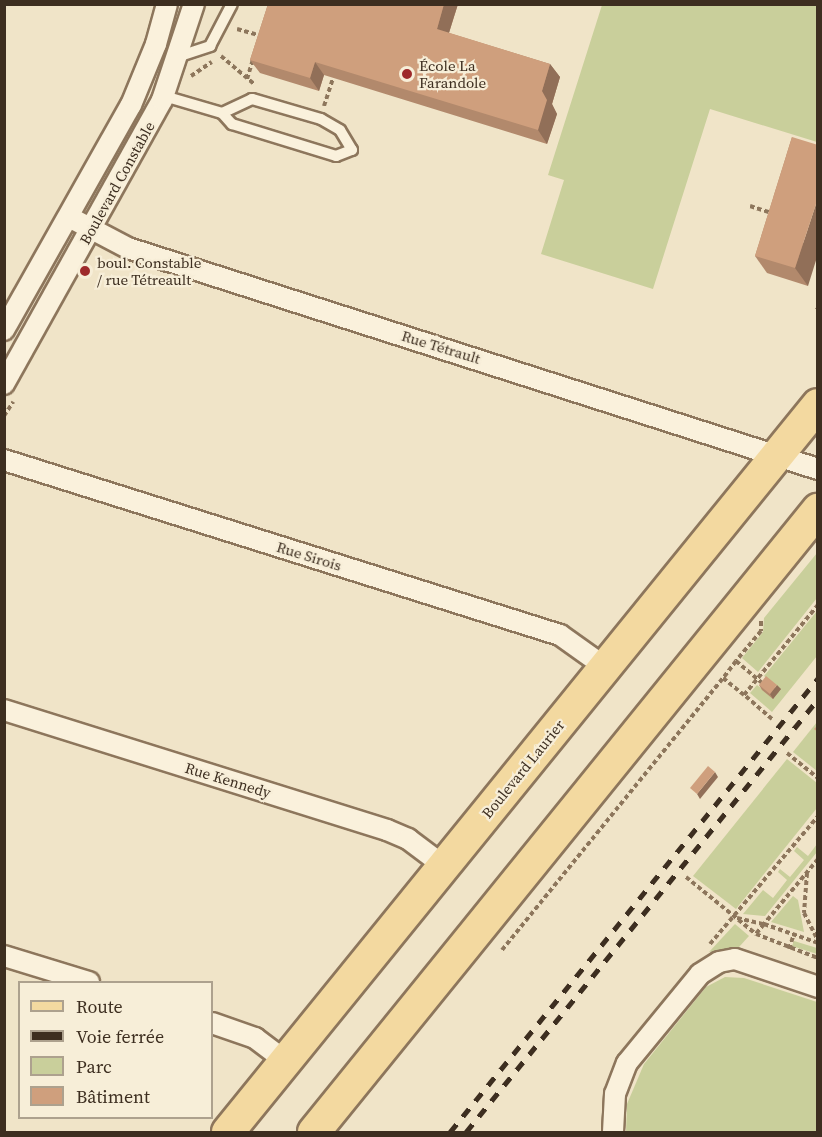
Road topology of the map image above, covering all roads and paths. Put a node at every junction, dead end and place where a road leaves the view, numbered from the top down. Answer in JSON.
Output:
{"nodes":[{"id":1,"x":168,"y":4,"type":"edge"},
{"id":2,"x":194,"y":4,"type":"edge"},
{"id":3,"x":232,"y":4,"type":"edge"},
{"id":4,"x":237,"y":28,"type":"dead end"},
{"id":5,"x":260,"y":36,"type":"junction"},
{"id":6,"x":270,"y":39,"type":"edge"},
{"id":7,"x":257,"y":46,"type":"edge"},
{"id":8,"x":180,"y":56,"type":"junction"},
{"id":9,"x":253,"y":57,"type":"edge"},
{"id":10,"x":333,"y":78,"type":"edge"},
{"id":11,"x":247,"y":79,"type":"dead end"},
{"id":12,"x":164,"y":96,"type":"junction"},
{"id":13,"x":325,"y":105,"type":"dead end"},
{"id":14,"x":222,"y":113,"type":"junction"},
{"id":15,"x":750,"y":206,"type":"dead end"},
{"id":16,"x":782,"y":216,"type":"edge"},
{"id":17,"x":69,"y":217,"type":"junction"},
{"id":18,"x":91,"y":230,"type":"junction"},
{"id":19,"x":4,"y":330,"type":"edge"},
{"id":20,"x":4,"y":384,"type":"edge"},
{"id":21,"x":818,"y":405,"type":"edge"},
{"id":22,"x":777,"y":455,"type":"junction"},
{"id":23,"x":4,"y":460,"type":"edge"},
{"id":24,"x":818,"y":469,"type":"edge"},
{"id":25,"x":818,"y":510,"type":"edge"},
{"id":26,"x":818,"y":605,"type":"edge"},
{"id":27,"x":761,"y":618,"type":"dead end"},
{"id":28,"x":736,"y":661,"type":"junction"},
{"id":29,"x":605,"y":667,"type":"junction"},
{"id":30,"x":723,"y":678,"type":"junction"},
{"id":31,"x":758,"y":678,"type":"junction"},
{"id":32,"x":765,"y":685,"type":"edge"},
{"id":33,"x":744,"y":695,"type":"junction"},
{"id":34,"x":4,"y":710,"type":"edge"},
{"id":35,"x":772,"y":719,"type":"dead end"},
{"id":36,"x":787,"y":753,"type":"dead end"},
{"id":37,"x":818,"y":778,"type":"edge"},
{"id":38,"x":818,"y":816,"type":"edge"},
{"id":39,"x":818,"y":859,"type":"edge"},
{"id":40,"x":444,"y":866,"type":"junction"},
{"id":41,"x":809,"y":870,"type":"junction"},
{"id":42,"x":686,"y":877,"type":"dead end"},
{"id":43,"x":735,"y":917,"type":"junction"},
{"id":44,"x":765,"y":924,"type":"junction"},
{"id":45,"x":756,"y":934,"type":"junction"},
{"id":46,"x":794,"y":934,"type":"junction"},
{"id":47,"x":818,"y":941,"type":"edge"},
{"id":48,"x":789,"y":949,"type":"junction"},
{"id":49,"x":502,"y":951,"type":"dead end"},
{"id":50,"x":702,"y":951,"type":"dead end"},
{"id":51,"x":4,"y":956,"type":"edge"},
{"id":52,"x":818,"y":958,"type":"edge"},
{"id":53,"x":86,"y":981,"type":"edge"},
{"id":54,"x":818,"y":987,"type":"edge"},
{"id":55,"x":213,"y":1023,"type":"edge"},
{"id":56,"x":286,"y":1061,"type":"junction"},
{"id":57,"x":228,"y":1132,"type":"edge"},
{"id":58,"x":314,"y":1132,"type":"edge"},
{"id":59,"x":613,"y":1132,"type":"edge"}],
"edges":[{"from":1,"to":17,"type":"street","name":"Boulevard Constable"},
{"from":2,"to":8,"type":"street","name":"Boulevard Constable"},
{"from":3,"to":8,"type":"lane"},
{"from":4,"to":5,"type":"path"},
{"from":5,"to":6,"type":"path"},
{"from":5,"to":7,"type":"path"},
{"from":8,"to":12,"type":"street","name":"Boulevard Constable"},
{"from":9,"to":11,"type":"path"},
{"from":10,"to":13,"type":"path"},
{"from":12,"to":14,"type":"lane"},
{"from":12,"to":18,"type":"street","name":"Boulevard Constable"},
{"from":14,"to":14,"type":"lane"},
{"from":15,"to":16,"type":"path"},
{"from":17,"to":18,"type":"street","name":"Rue Tétrault"},
{"from":17,"to":19,"type":"street","name":"Boulevard Constable"},
{"from":18,"to":20,"type":"street","name":"Boulevard Constable"},
{"from":18,"to":22,"type":"street","name":"Rue Tétrault"},
{"from":21,"to":22,"type":"main road","name":"Boulevard Laurier"},
{"from":22,"to":24,"type":"street","name":"Rue Tétrault"},
{"from":22,"to":29,"type":"main road","name":"Boulevard Laurier"},
{"from":23,"to":29,"type":"street","name":"Rue Sirois"},
{"from":25,"to":58,"type":"main road"},
{"from":26,"to":31,"type":"path"},
{"from":27,"to":28,"type":"path"},
{"from":28,"to":30,"type":"path"},
{"from":28,"to":31,"type":"path"},
{"from":29,"to":40,"type":"main road","name":"Boulevard Laurier"},
{"from":30,"to":33,"type":"path"},
{"from":30,"to":49,"type":"path"},
{"from":31,"to":32,"type":"path"},
{"from":31,"to":33,"type":"path"},
{"from":33,"to":35,"type":"path"},
{"from":34,"to":40,"type":"street","name":"Rue Kennedy"},
{"from":36,"to":37,"type":"path"},
{"from":38,"to":43,"type":"path"},
{"from":39,"to":41,"type":"path"},
{"from":40,"to":56,"type":"main road","name":"Boulevard Laurier"},
{"from":41,"to":44,"type":"path"},
{"from":41,"to":47,"type":"path"},
{"from":42,"to":43,"type":"path"},
{"from":43,"to":44,"type":"path"},
{"from":43,"to":45,"type":"path"},
{"from":43,"to":50,"type":"path"},
{"from":44,"to":45,"type":"path"},
{"from":44,"to":46,"type":"path"},
{"from":45,"to":48,"type":"path"},
{"from":46,"to":47,"type":"path"},
{"from":46,"to":48,"type":"path"},
{"from":48,"to":52,"type":"path"},
{"from":51,"to":53,"type":"street"},
{"from":54,"to":59,"type":"street"},
{"from":55,"to":56,"type":"street"},
{"from":56,"to":57,"type":"main road","name":"Boulevard Laurier"}]}
